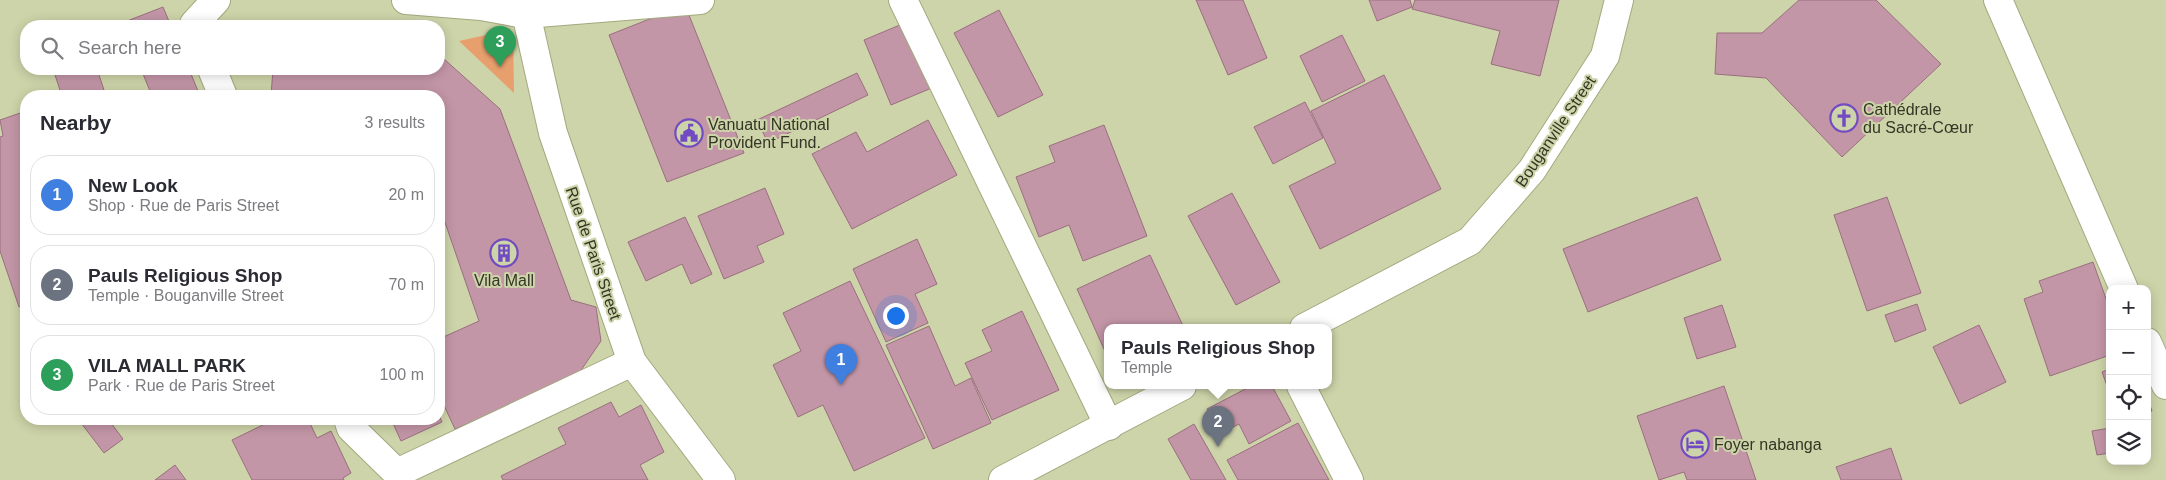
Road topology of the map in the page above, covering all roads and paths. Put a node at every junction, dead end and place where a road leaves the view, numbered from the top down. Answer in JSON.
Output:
{"nodes":[{"id":1,"x":216,"y":0,"type":"edge"},
{"id":2,"x":406,"y":0,"type":"edge"},
{"id":3,"x":700,"y":0,"type":"edge"},
{"id":4,"x":903,"y":0,"type":"edge"},
{"id":5,"x":1619,"y":0,"type":"edge"},
{"id":6,"x":1998,"y":0,"type":"edge"},
{"id":7,"x":524,"y":7,"type":"edge"},
{"id":8,"x":198,"y":20,"type":"edge"},
{"id":9,"x":214,"y":75,"type":"edge"},
{"id":10,"x":221,"y":90,"type":"edge"},
{"id":11,"x":2122,"y":285,"type":"edge"},
{"id":12,"x":1312,"y":324,"type":"edge"},
{"id":13,"x":2151,"y":351,"type":"edge"},
{"id":14,"x":632,"y":362,"type":"junction"},
{"id":15,"x":2166,"y":385,"type":"edge"},
{"id":16,"x":1177,"y":389,"type":"edge"},
{"id":17,"x":1303,"y":389,"type":"edge"},
{"id":18,"x":350,"y":425,"type":"edge"},
{"id":19,"x":1109,"y":426,"type":"junction"},
{"id":20,"x":721,"y":480,"type":"edge"},
{"id":21,"x":1003,"y":480,"type":"edge"},
{"id":22,"x":1349,"y":480,"type":"edge"}],
"edges":[{"from":1,"to":8,"type":"street"},
{"from":2,"to":7,"type":"street"},
{"from":3,"to":7,"type":"street"},
{"from":4,"to":19,"type":"street"},
{"from":5,"to":12,"type":"street","name":"Bouganville Street"},
{"from":6,"to":11,"type":"street"},
{"from":7,"to":14,"type":"street","name":"Rue de Paris Street"},
{"from":9,"to":10,"type":"street"},
{"from":13,"to":15,"type":"street"},
{"from":14,"to":18,"type":"street"},
{"from":14,"to":20,"type":"street","name":"Rue de Paris Street"},
{"from":16,"to":19,"type":"street"},
{"from":17,"to":22,"type":"street"},
{"from":19,"to":21,"type":"street"}]}
